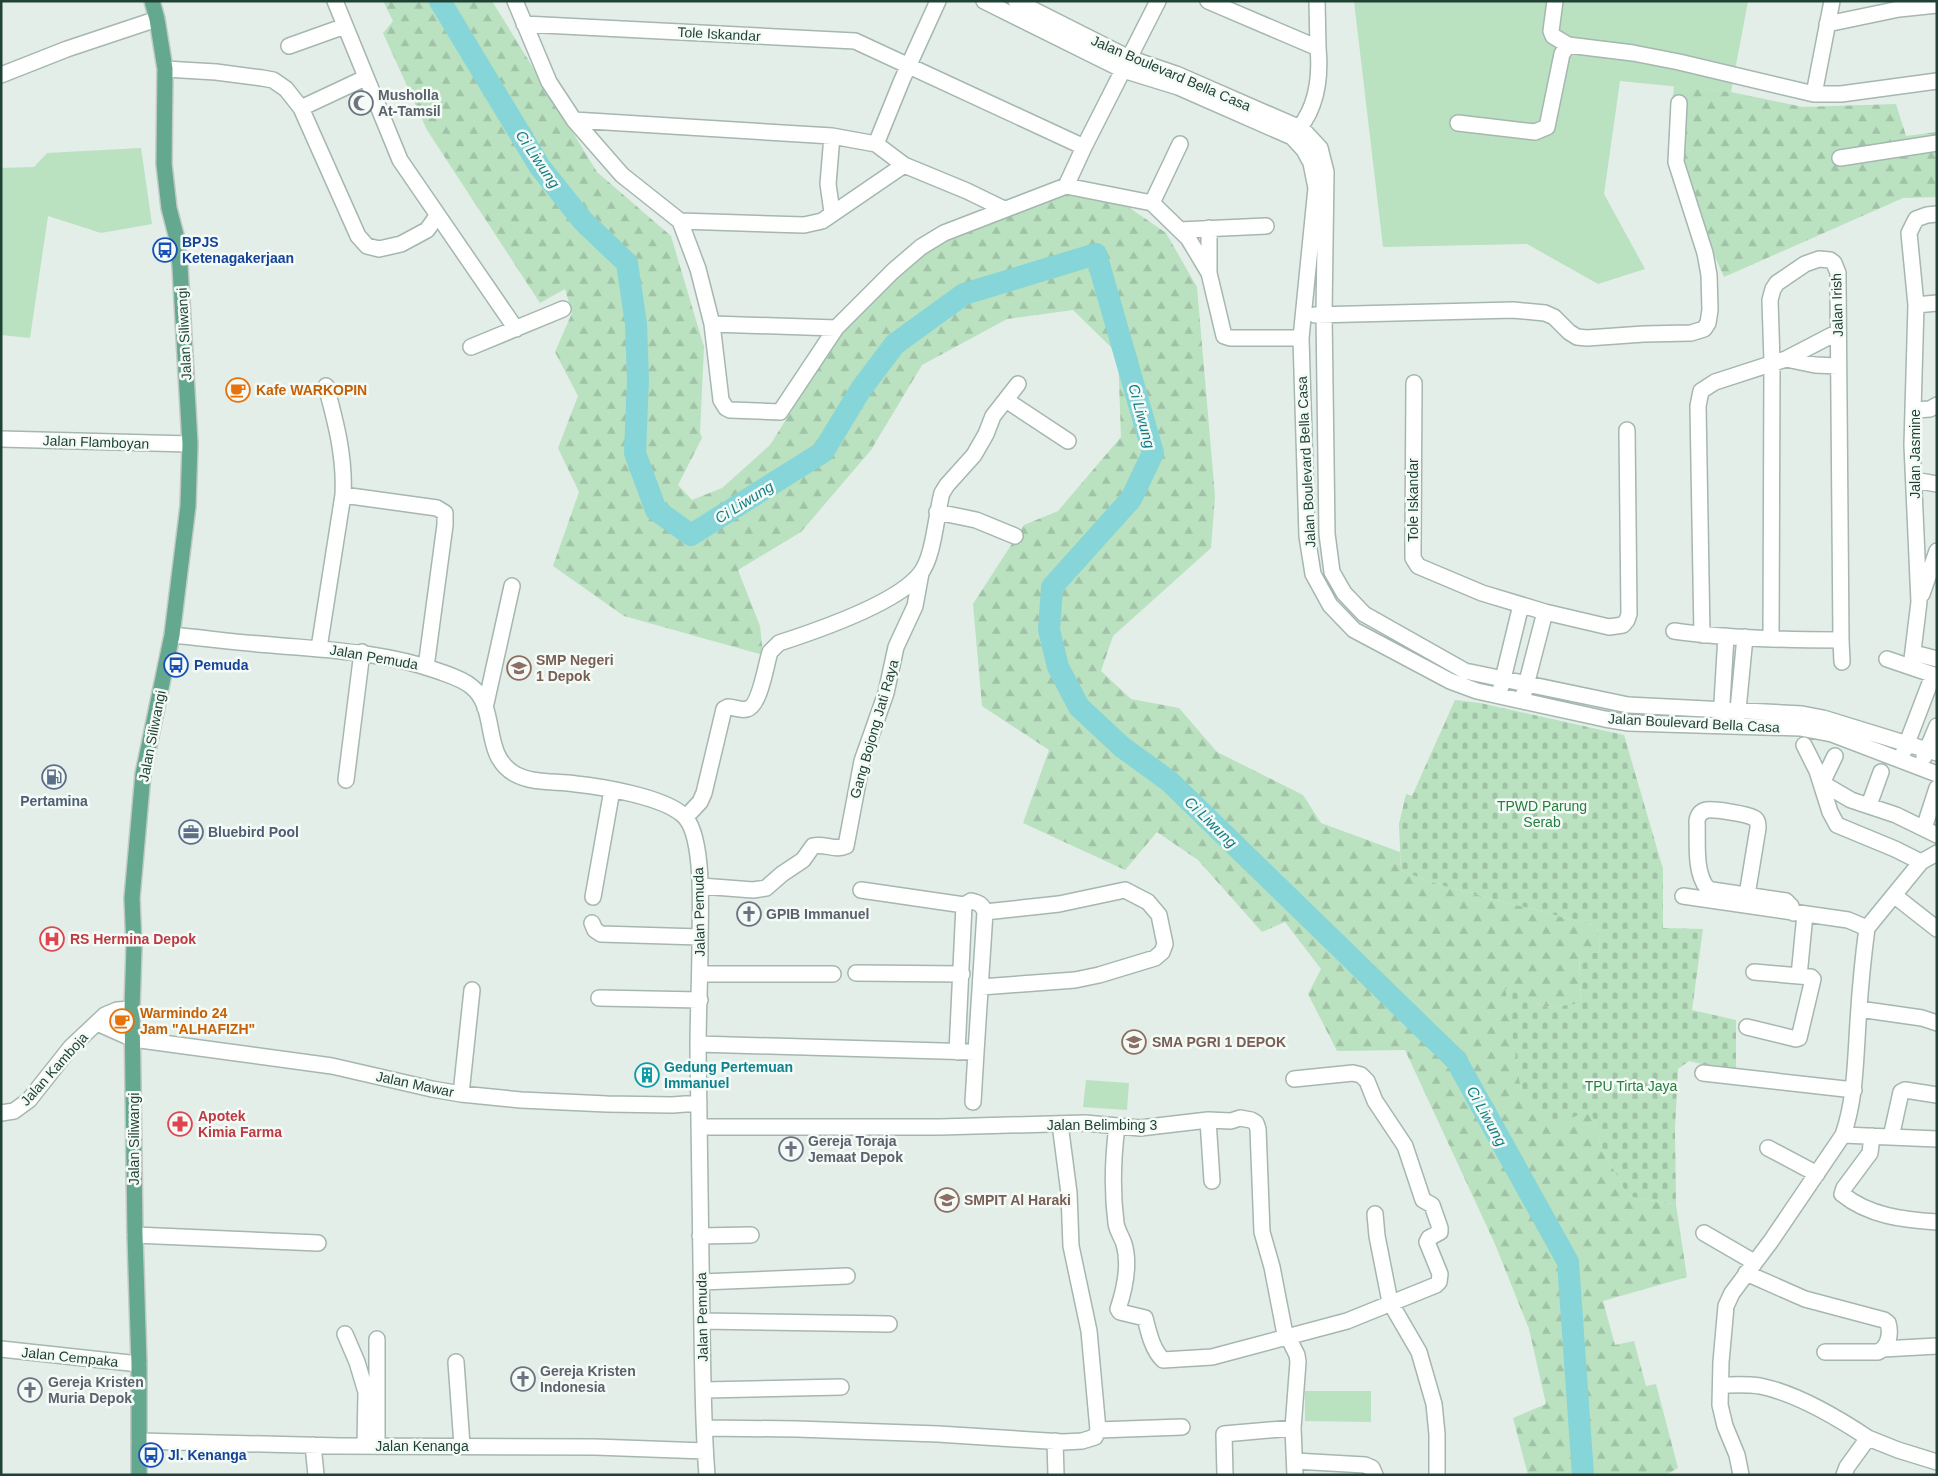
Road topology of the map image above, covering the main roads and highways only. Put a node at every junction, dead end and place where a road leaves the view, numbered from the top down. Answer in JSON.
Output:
{"nodes":[{"id":1,"x":152,"y":1,"type":"edge"},
{"id":2,"x":139,"y":1475,"type":"edge"}],
"edges":[{"from":1,"to":2,"type":"main road","name":"Jalan Siliwangi"}]}
